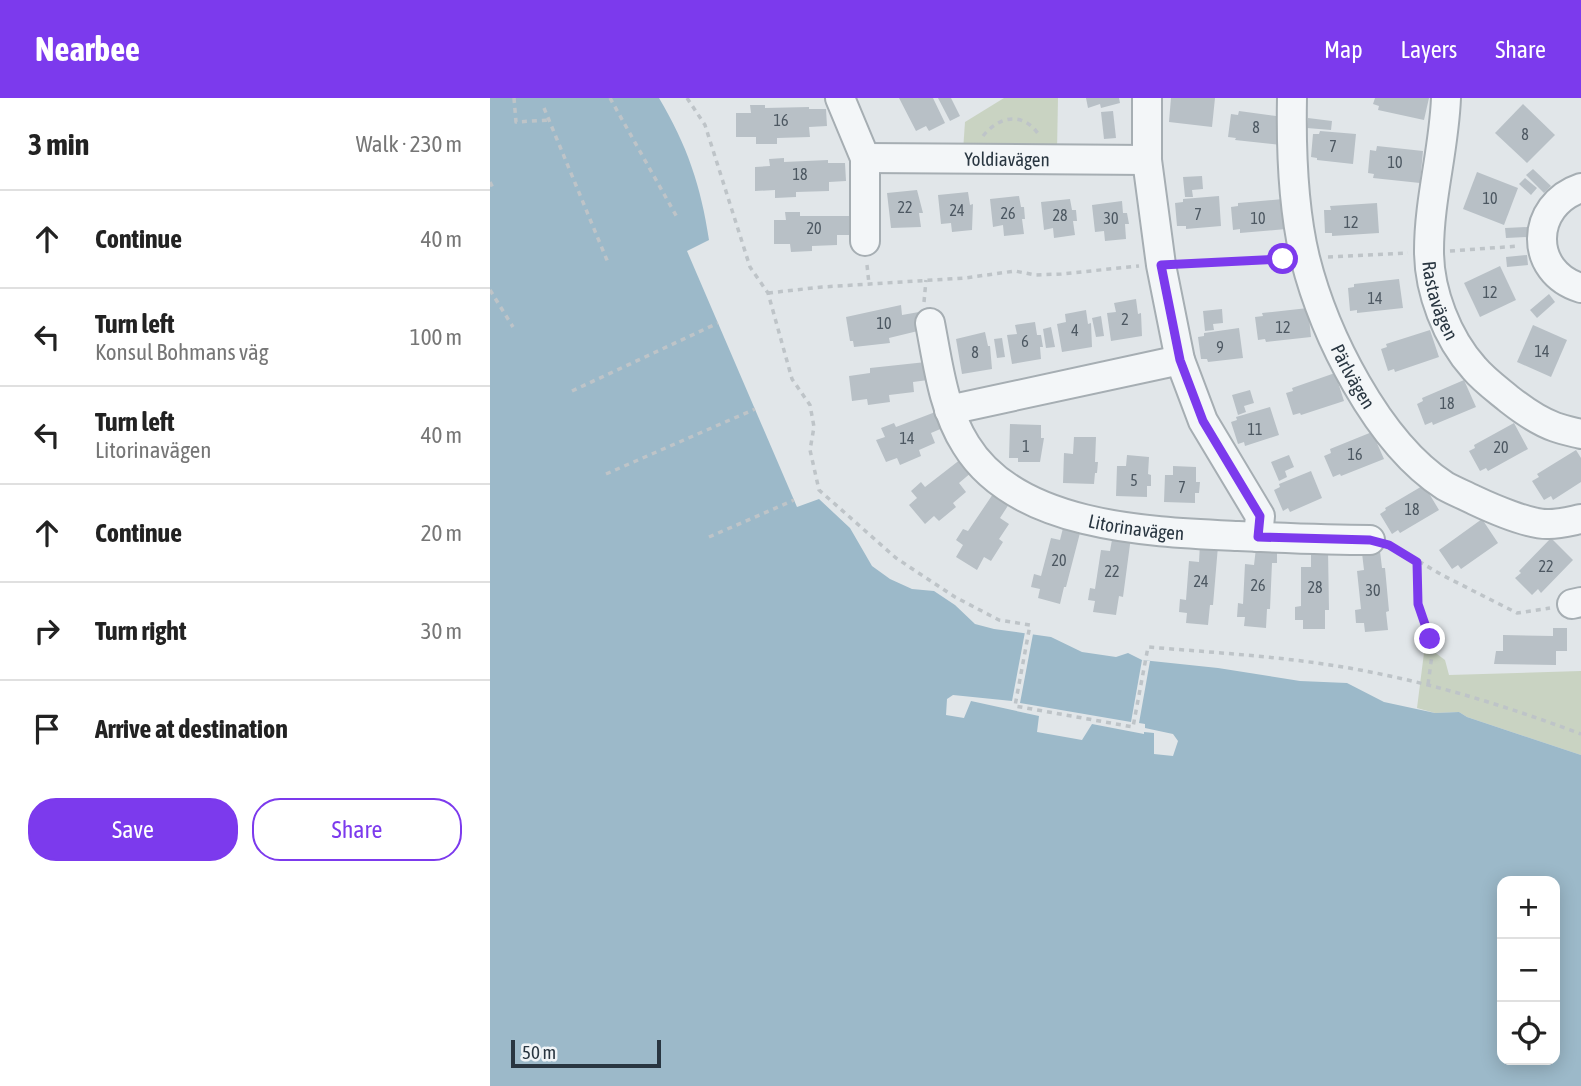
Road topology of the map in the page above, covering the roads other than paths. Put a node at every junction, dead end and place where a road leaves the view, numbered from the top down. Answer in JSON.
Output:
{"nodes":[{"id":1,"x":840,"y":98,"type":"edge"},
{"id":2,"x":1147,"y":98,"type":"edge"},
{"id":3,"x":1292,"y":98,"type":"edge"},
{"id":4,"x":1446,"y":98,"type":"edge"},
{"id":5,"x":865,"y":158,"type":"junction"},
{"id":6,"x":1147,"y":160,"type":"junction"},
{"id":7,"x":1581,"y":188,"type":"edge"},
{"id":8,"x":866,"y":253,"type":"road end"},
{"id":9,"x":1581,"y":288,"type":"edge"},
{"id":10,"x":930,"y":323,"type":"dead end"},
{"id":11,"x":1180,"y":360,"type":"junction"},
{"id":12,"x":949,"y":410,"type":"junction"},
{"id":13,"x":1581,"y":434,"type":"edge"},
{"id":14,"x":1581,"y":519,"type":"edge"},
{"id":15,"x":1258,"y":537,"type":"junction"},
{"id":16,"x":1370,"y":540,"type":"road end"}],
"edges":[{"from":1,"to":5,"type":"street"},
{"from":2,"to":6,"type":"street"},
{"from":3,"to":14,"type":"street","name":"Pärlvägen"},
{"from":4,"to":13,"type":"street","name":"Rastavägen"},
{"from":5,"to":6,"type":"street","name":"Yoldiavägen"},
{"from":5,"to":8,"type":"street"},
{"from":6,"to":11,"type":"street"},
{"from":7,"to":9,"type":"street"},
{"from":10,"to":12,"type":"street","name":"Litorinavägen"},
{"from":11,"to":12,"type":"street"},
{"from":11,"to":15,"type":"street"},
{"from":12,"to":15,"type":"street","name":"Litorinavägen"},
{"from":15,"to":16,"type":"street","name":"Litorinavägen"}]}
